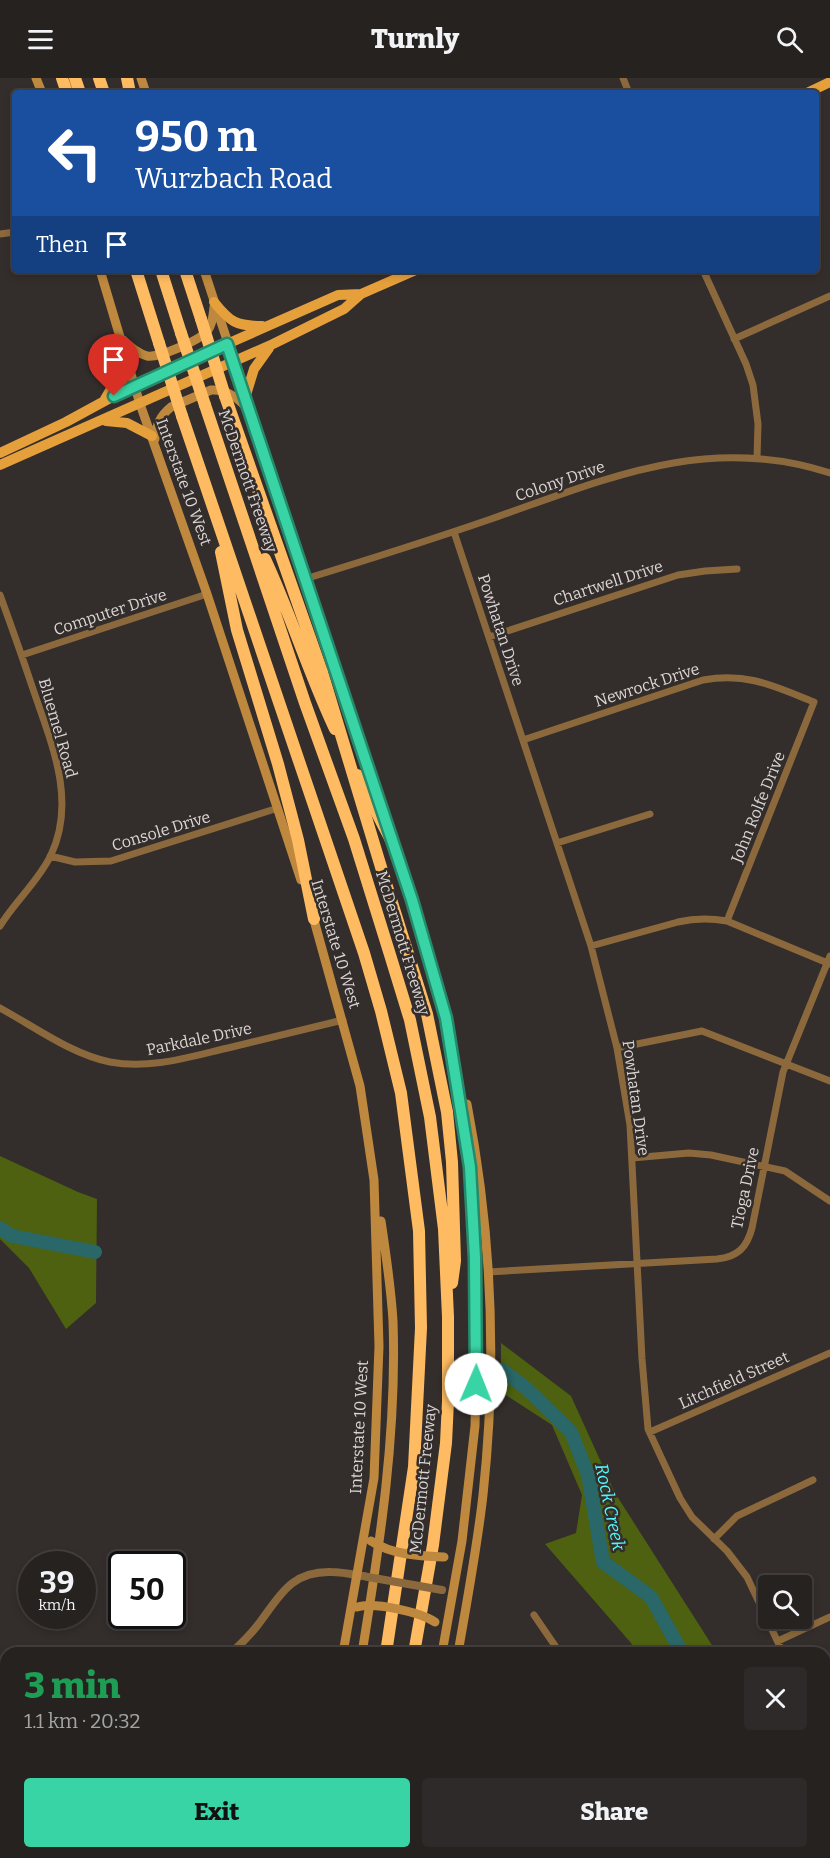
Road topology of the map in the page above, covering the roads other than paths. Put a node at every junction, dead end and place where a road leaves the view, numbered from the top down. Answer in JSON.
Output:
{"nodes":[{"id":1,"x":830,"y":82,"type":"edge"},
{"id":2,"x":813,"y":90,"type":"edge"},
{"id":3,"x":101,"y":273,"type":"edge"},
{"id":4,"x":137,"y":273,"type":"edge"},
{"id":5,"x":162,"y":273,"type":"edge"},
{"id":6,"x":186,"y":273,"type":"edge"},
{"id":7,"x":205,"y":273,"type":"edge"},
{"id":8,"x":409,"y":273,"type":"edge"},
{"id":9,"x":704,"y":273,"type":"edge"},
{"id":10,"x":361,"y":294,"type":"junction"},
{"id":11,"x":830,"y":296,"type":"edge"},
{"id":12,"x":214,"y":302,"type":"junction"},
{"id":13,"x":269,"y":326,"type":"junction"},
{"id":14,"x":121,"y":339,"type":"junction"},
{"id":15,"x":734,"y":339,"type":"junction"},
{"id":16,"x":227,"y":344,"type":"junction"},
{"id":17,"x":273,"y":344,"type":"junction"},
{"id":18,"x":125,"y":352,"type":"junction"},
{"id":19,"x":233,"y":363,"type":"junction"},
{"id":20,"x":134,"y":385,"type":"junction"},
{"id":21,"x":245,"y":398,"type":"junction"},
{"id":22,"x":102,"y":402,"type":"junction"},
{"id":23,"x":140,"y":404,"type":"junction"},
{"id":24,"x":249,"y":411,"type":"junction"},
{"id":25,"x":103,"y":421,"type":"junction"},
{"id":26,"x":153,"y":439,"type":"junction"},
{"id":27,"x":0,"y":453,"type":"edge"},
{"id":28,"x":756,"y":458,"type":"junction"},
{"id":29,"x":0,"y":465,"type":"edge"},
{"id":30,"x":830,"y":473,"type":"edge"},
{"id":31,"x":238,"y":501,"type":"junction"},
{"id":32,"x":214,"y":510,"type":"junction"},
{"id":33,"x":454,"y":532,"type":"junction"},
{"id":34,"x":737,"y":569,"type":"dead end"},
{"id":35,"x":305,"y":579,"type":"junction"},
{"id":36,"x":207,"y":594,"type":"junction"},
{"id":37,"x":0,"y":595,"type":"edge"},
{"id":38,"x":489,"y":637,"type":"junction"},
{"id":39,"x":22,"y":655,"type":"junction"},
{"id":40,"x":814,"y":702,"type":"joint"},
{"id":41,"x":523,"y":740,"type":"junction"},
{"id":42,"x":278,"y":808,"type":"junction"},
{"id":43,"x":650,"y":814,"type":"dead end"},
{"id":44,"x":392,"y":843,"type":"junction"},
{"id":45,"x":557,"y":843,"type":"junction"},
{"id":46,"x":50,"y":856,"type":"junction"},
{"id":47,"x":314,"y":919,"type":"junction"},
{"id":48,"x":727,"y":921,"type":"junction"},
{"id":49,"x":0,"y":926,"type":"edge"},
{"id":50,"x":591,"y":946,"type":"junction"},
{"id":51,"x":829,"y":961,"type":"edge"},
{"id":52,"x":0,"y":1008,"type":"edge"},
{"id":53,"x":343,"y":1020,"type":"junction"},
{"id":54,"x":451,"y":1037,"type":"junction"},
{"id":55,"x":617,"y":1048,"type":"junction"},
{"id":56,"x":787,"y":1063,"type":"junction"},
{"id":57,"x":830,"y":1081,"type":"edge"},
{"id":58,"x":632,"y":1158,"type":"junction"},
{"id":59,"x":764,"y":1166,"type":"junction"},
{"id":60,"x":374,"y":1180,"type":"junction"},
{"id":61,"x":830,"y":1201,"type":"edge"},
{"id":62,"x":637,"y":1264,"type":"junction"},
{"id":63,"x":488,"y":1272,"type":"junction"},
{"id":64,"x":448,"y":1317,"type":"junction"},
{"id":65,"x":830,"y":1353,"type":"edge"},
{"id":66,"x":650,"y":1432,"type":"junction"},
{"id":67,"x":813,"y":1480,"type":"dead end"},
{"id":68,"x":366,"y":1524,"type":"junction"},
{"id":69,"x":714,"y":1539,"type":"junction"},
{"id":70,"x":462,"y":1541,"type":"junction"},
{"id":71,"x":356,"y":1575,"type":"junction"},
{"id":72,"x":453,"y":1593,"type":"junction"},
{"id":73,"x":534,"y":1615,"type":"dead end"},
{"id":74,"x":830,"y":1617,"type":"edge"},
{"id":75,"x":348,"y":1619,"type":"junction"},
{"id":76,"x":778,"y":1641,"type":"junction"},
{"id":77,"x":238,"y":1647,"type":"edge"},
{"id":78,"x":344,"y":1647,"type":"edge"},
{"id":79,"x":363,"y":1647,"type":"edge"},
{"id":80,"x":387,"y":1647,"type":"edge"},
{"id":81,"x":415,"y":1647,"type":"edge"},
{"id":82,"x":443,"y":1647,"type":"edge"},
{"id":83,"x":443,"y":1647,"type":"edge"},
{"id":84,"x":459,"y":1647,"type":"edge"},
{"id":85,"x":556,"y":1647,"type":"edge"},
{"id":86,"x":780,"y":1647,"type":"edge"}],
"edges":[{"from":1,"to":2,"type":"main road"},
{"from":3,"to":14,"type":"main road","name":"Interstate 10 West"},
{"from":4,"to":32,"type":"highway","name":"McDermott Freeway","bridge":true},
{"from":5,"to":31,"type":"highway","name":"McDermott Freeway","bridge":true},
{"from":6,"to":64,"type":"highway","bridge":true},
{"from":7,"to":12,"type":"main road"},
{"from":8,"to":10,"type":"main road"},
{"from":9,"to":15,"type":"street"},
{"from":10,"to":13,"type":"main road"},
{"from":10,"to":17,"type":"main road"},
{"from":11,"to":15,"type":"street"},
{"from":12,"to":13,"type":"main road"},
{"from":12,"to":14,"type":"main road"},
{"from":12,"to":16,"type":"main road"},
{"from":13,"to":16,"type":"main road"},
{"from":14,"to":18,"type":"main road","name":"Interstate 10 West"},
{"from":15,"to":28,"type":"street"},
{"from":16,"to":19,"type":"main road"},
{"from":16,"to":20,"type":"main road"},
{"from":17,"to":19,"type":"main road"},
{"from":17,"to":21,"type":"main road"},
{"from":18,"to":20,"type":"main road","name":"Interstate 10 West"},
{"from":18,"to":22,"type":"main road"},
{"from":19,"to":21,"type":"main road"},
{"from":19,"to":23,"type":"main road"},
{"from":20,"to":22,"type":"main road"},
{"from":20,"to":23,"type":"main road","name":"Interstate 10 West"},
{"from":21,"to":24,"type":"main road"},
{"from":22,"to":27,"type":"main road"},
{"from":23,"to":25,"type":"main road"},
{"from":23,"to":26,"type":"main road","name":"Interstate 10 West"},
{"from":24,"to":26,"type":"main road"},
{"from":24,"to":35,"type":"main road"},
{"from":25,"to":26,"type":"main road"},
{"from":25,"to":29,"type":"main road"},
{"from":26,"to":36,"type":"main road","name":"Interstate 10 West"},
{"from":28,"to":30,"type":"street","name":"Colony Drive"},
{"from":28,"to":33,"type":"street","name":"Colony Drive"},
{"from":31,"to":44,"type":"highway"},
{"from":31,"to":64,"type":"highway","name":"McDermott Freeway"},
{"from":32,"to":47,"type":"highway"},
{"from":32,"to":80,"type":"highway","name":"McDermott Freeway"},
{"from":33,"to":35,"type":"street","name":"Colony Drive"},
{"from":33,"to":38,"type":"street","name":"Powhatan Drive"},
{"from":34,"to":38,"type":"street","name":"Chartwell Drive"},
{"from":35,"to":44,"type":"main road"},
{"from":36,"to":39,"type":"street","name":"Computer Drive"},
{"from":36,"to":42,"type":"main road","name":"Interstate 10 West"},
{"from":37,"to":39,"type":"street","name":"Bluemel Road"},
{"from":38,"to":41,"type":"street","name":"Powhatan Drive"},
{"from":39,"to":46,"type":"street","name":"Bluemel Road"},
{"from":40,"to":41,"type":"street","name":"Newrock Drive"},
{"from":40,"to":48,"type":"street","name":"John Rolfe Drive"},
{"from":41,"to":45,"type":"street","name":"Powhatan Drive"},
{"from":42,"to":46,"type":"street","name":"Console Drive"},
{"from":42,"to":47,"type":"main road","name":"Interstate 10 West"},
{"from":43,"to":45,"type":"street"},
{"from":44,"to":54,"type":"main road"},
{"from":45,"to":50,"type":"street","name":"Powhatan Drive"},
{"from":46,"to":49,"type":"street","name":"Bluemel Road"},
{"from":47,"to":53,"type":"main road","name":"Interstate 10 West"},
{"from":48,"to":50,"type":"street"},
{"from":48,"to":51,"type":"street"},
{"from":50,"to":55,"type":"street","name":"Powhatan Drive"},
{"from":51,"to":56,"type":"street","name":"Tioga Drive"},
{"from":52,"to":53,"type":"street","name":"Parkdale Drive"},
{"from":53,"to":60,"type":"main road","name":"Interstate 10 West"},
{"from":54,"to":63,"type":"main road"},
{"from":54,"to":70,"type":"main road"},
{"from":55,"to":56,"type":"street"},
{"from":55,"to":58,"type":"street","name":"Powhatan Drive"},
{"from":56,"to":57,"type":"street"},
{"from":56,"to":59,"type":"street","name":"Tioga Drive"},
{"from":58,"to":59,"type":"street"},
{"from":58,"to":62,"type":"street","name":"Powhatan Drive"},
{"from":59,"to":61,"type":"street"},
{"from":59,"to":62,"type":"street","name":"Tioga Drive"},
{"from":60,"to":68,"type":"main road","name":"Interstate 10 West"},
{"from":60,"to":79,"type":"main road"},
{"from":62,"to":63,"type":"street","name":"Tioga Drive"},
{"from":62,"to":66,"type":"street","name":"Powhatan Drive"},
{"from":63,"to":84,"type":"main road"},
{"from":64,"to":81,"type":"highway","name":"McDermott Freeway"},
{"from":65,"to":66,"type":"street","name":"Litchfield Street"},
{"from":66,"to":69,"type":"street","name":"Powhatan Drive"},
{"from":67,"to":69,"type":"street"},
{"from":68,"to":70,"type":"main road","bridge":true},
{"from":68,"to":71,"type":"main road","name":"Interstate 10 West"},
{"from":69,"to":76,"type":"street","name":"Powhatan Drive"},
{"from":70,"to":72,"type":"main road"},
{"from":71,"to":72,"type":"street","bridge":true},
{"from":71,"to":75,"type":"main road","name":"Interstate 10 West"},
{"from":71,"to":77,"type":"street"},
{"from":72,"to":82,"type":"main road"},
{"from":73,"to":85,"type":"street"},
{"from":74,"to":76,"type":"street"},
{"from":75,"to":78,"type":"main road","name":"Interstate 10 West"},
{"from":75,"to":83,"type":"main road","bridge":true},
{"from":76,"to":86,"type":"street","name":"Powhatan Drive"}]}
